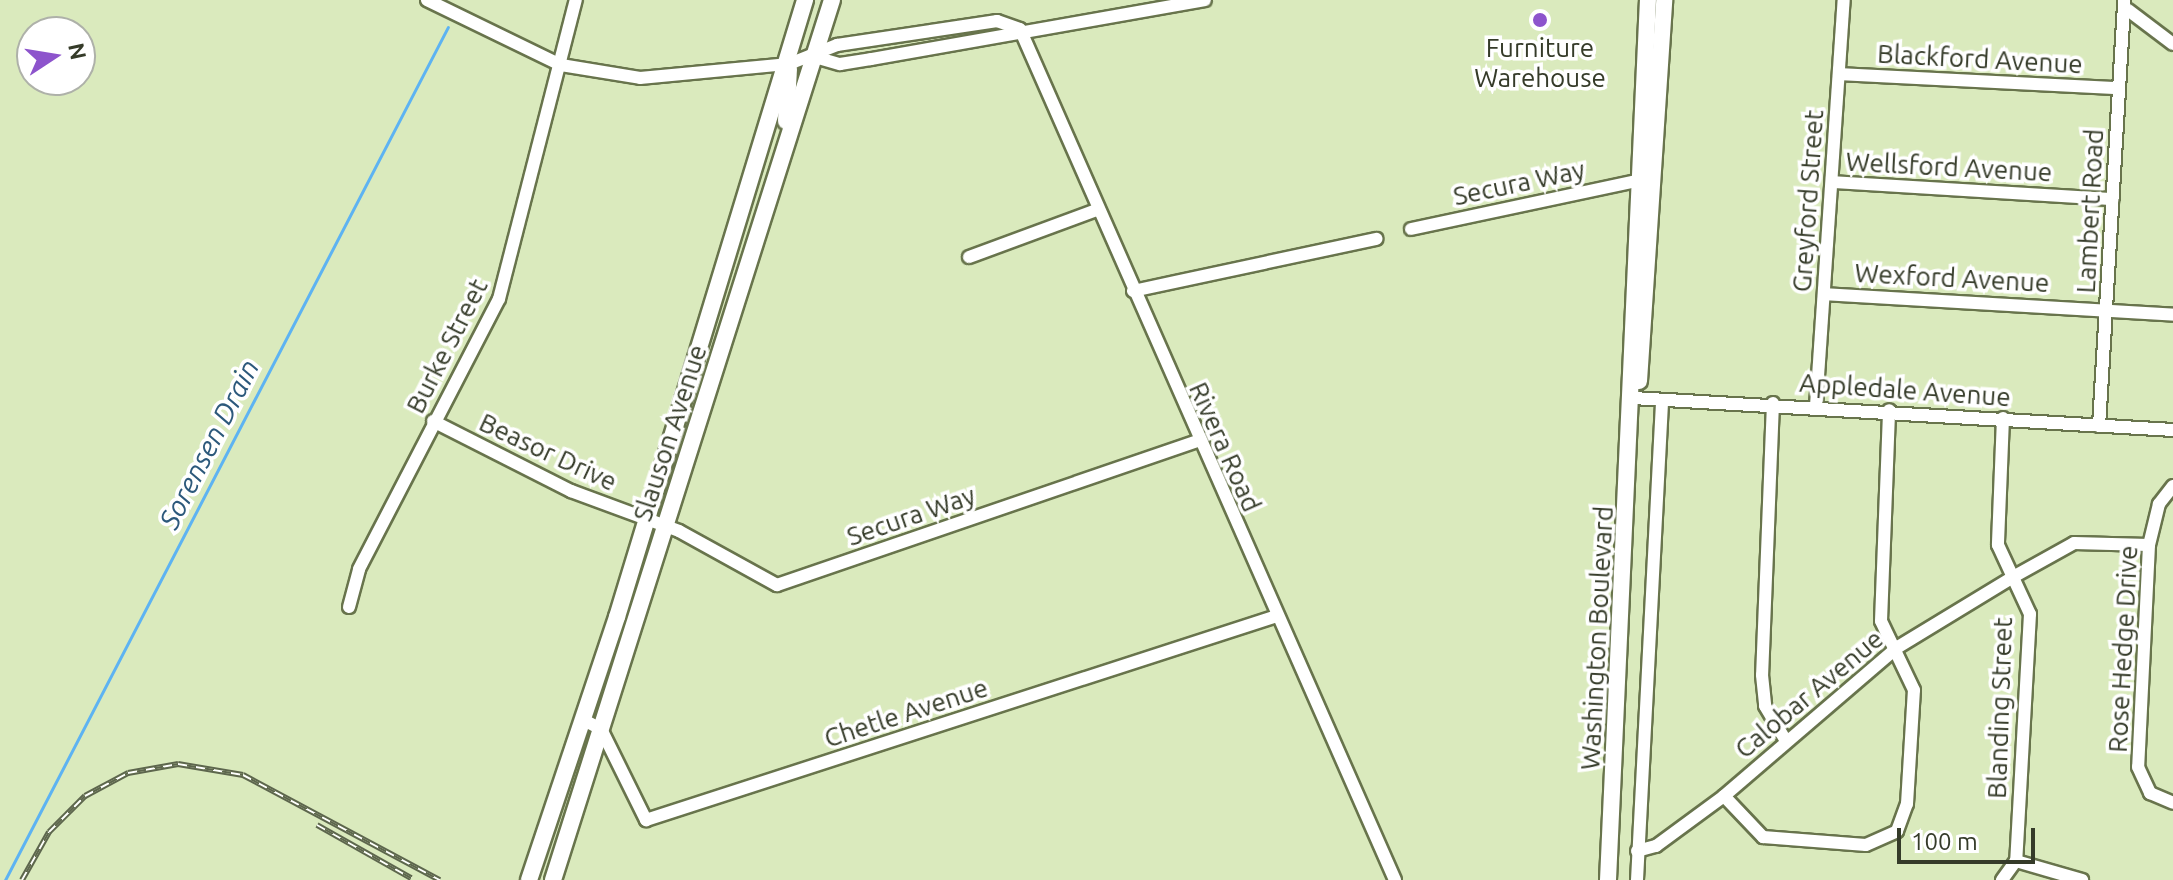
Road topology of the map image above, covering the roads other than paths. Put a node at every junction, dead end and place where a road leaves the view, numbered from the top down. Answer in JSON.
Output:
{"nodes":[{"id":1,"x":427,"y":0,"type":"edge"},
{"id":2,"x":576,"y":0,"type":"edge"},
{"id":3,"x":805,"y":0,"type":"edge"},
{"id":4,"x":813,"y":0,"type":"edge"},
{"id":5,"x":832,"y":0,"type":"edge"},
{"id":6,"x":1648,"y":0,"type":"edge"},
{"id":7,"x":1664,"y":0,"type":"edge"},
{"id":8,"x":1844,"y":0,"type":"edge"},
{"id":9,"x":1196,"y":1,"type":"edge"},
{"id":10,"x":2126,"y":5,"type":"edge"},
{"id":11,"x":1020,"y":29,"type":"junction"},
{"id":12,"x":2146,"y":29,"type":"junction"},
{"id":13,"x":2173,"y":44,"type":"edge"},
{"id":14,"x":2122,"y":49,"type":"junction"},
{"id":15,"x":815,"y":57,"type":"junction"},
{"id":16,"x":789,"y":64,"type":"junction"},
{"id":17,"x":561,"y":65,"type":"junction"},
{"id":18,"x":1839,"y":74,"type":"junction"},
{"id":19,"x":2118,"y":88,"type":"junction"},
{"id":20,"x":779,"y":173,"type":"junction"},
{"id":21,"x":1637,"y":181,"type":"junction"},
{"id":22,"x":1832,"y":182,"type":"junction"},
{"id":23,"x":2112,"y":199,"type":"junction"},
{"id":24,"x":1097,"y":210,"type":"junction"},
{"id":25,"x":1411,"y":229,"type":"dead end"},
{"id":26,"x":1376,"y":239,"type":"dead end"},
{"id":27,"x":969,"y":257,"type":"dead end"},
{"id":28,"x":1133,"y":291,"type":"junction"},
{"id":29,"x":1824,"y":294,"type":"junction"},
{"id":30,"x":2106,"y":309,"type":"junction"},
{"id":31,"x":2173,"y":315,"type":"edge"},
{"id":32,"x":1633,"y":398,"type":"junction"},
{"id":33,"x":1662,"y":401,"type":"junction"},
{"id":34,"x":1773,"y":403,"type":"junction"},
{"id":35,"x":1816,"y":406,"type":"junction"},
{"id":36,"x":1889,"y":410,"type":"junction"},
{"id":37,"x":2003,"y":418,"type":"junction"},
{"id":38,"x":433,"y":421,"type":"junction"},
{"id":39,"x":2099,"y":426,"type":"junction"},
{"id":40,"x":2173,"y":430,"type":"edge"},
{"id":41,"x":1197,"y":441,"type":"junction"},
{"id":42,"x":2173,"y":486,"type":"edge"},
{"id":43,"x":647,"y":519,"type":"junction"},
{"id":44,"x":665,"y":524,"type":"junction"},
{"id":45,"x":2149,"y":545,"type":"junction"},
{"id":46,"x":2013,"y":577,"type":"junction"},
{"id":47,"x":349,"y":607,"type":"dead end"},
{"id":48,"x":1277,"y":616,"type":"junction"},
{"id":49,"x":1898,"y":647,"type":"junction"},
{"id":50,"x":582,"y":719,"type":"junction"},
{"id":51,"x":601,"y":729,"type":"junction"},
{"id":52,"x":1785,"y":739,"type":"junction"},
{"id":53,"x":1724,"y":796,"type":"junction"},
{"id":54,"x":2173,"y":803,"type":"edge"},
{"id":55,"x":1637,"y":851,"type":"junction"},
{"id":56,"x":2016,"y":861,"type":"junction"},
{"id":57,"x":529,"y":880,"type":"edge"},
{"id":58,"x":553,"y":880,"type":"edge"},
{"id":59,"x":1395,"y":880,"type":"edge"},
{"id":60,"x":1608,"y":880,"type":"edge"},
{"id":61,"x":1637,"y":880,"type":"edge"},
{"id":62,"x":2002,"y":880,"type":"edge"},
{"id":63,"x":2082,"y":880,"type":"edge"}],
"edges":[{"from":1,"to":17,"type":"street"},
{"from":2,"to":17,"type":"street","name":"Burke Street"},
{"from":3,"to":16,"type":"main road","name":"Slauson Avenue"},
{"from":4,"to":15,"type":"main road"},
{"from":5,"to":15,"type":"main road","name":"Slauson Avenue"},
{"from":6,"to":21,"type":"main road","name":"Washington Boulevard"},
{"from":7,"to":32,"type":"main road","name":"Washington Boulevard"},
{"from":8,"to":18,"type":"street","name":"Greyford Street"},
{"from":9,"to":11,"type":"street"},
{"from":10,"to":12,"type":"street"},
{"from":10,"to":14,"type":"street","name":"Lambert Road"},
{"from":11,"to":15,"type":"street"},
{"from":11,"to":15,"type":"street"},
{"from":11,"to":24,"type":"street","name":"Rivera Road"},
{"from":12,"to":13,"type":"street"},
{"from":12,"to":14,"type":"street"},
{"from":14,"to":19,"type":"street","name":"Lambert Road"},
{"from":15,"to":16,"type":"street"},
{"from":15,"to":20,"type":"main road","name":"Slauson Avenue"},
{"from":16,"to":17,"type":"street"},
{"from":16,"to":20,"type":"main road"},
{"from":16,"to":43,"type":"main road","name":"Slauson Avenue"},
{"from":17,"to":38,"type":"street","name":"Burke Street"},
{"from":18,"to":19,"type":"street","name":"Blackford Avenue"},
{"from":18,"to":22,"type":"street","name":"Greyford Street"},
{"from":19,"to":23,"type":"street","name":"Lambert Road"},
{"from":20,"to":44,"type":"main road","name":"Slauson Avenue"},
{"from":21,"to":25,"type":"street","name":"Secura Way"},
{"from":21,"to":32,"type":"main road","name":"Washington Boulevard"},
{"from":22,"to":23,"type":"street","name":"Wellsford Avenue"},
{"from":22,"to":29,"type":"street","name":"Greyford Street"},
{"from":23,"to":30,"type":"street","name":"Lambert Road"},
{"from":24,"to":27,"type":"street"},
{"from":24,"to":28,"type":"street","name":"Rivera Road"},
{"from":26,"to":28,"type":"street"},
{"from":28,"to":41,"type":"street","name":"Rivera Road"},
{"from":29,"to":30,"type":"street","name":"Wexford Avenue"},
{"from":29,"to":35,"type":"street","name":"Greyford Street"},
{"from":30,"to":31,"type":"street","name":"Wexford Avenue"},
{"from":30,"to":39,"type":"street","name":"Lambert Road"},
{"from":32,"to":33,"type":"street","name":"Appledale Avenue"},
{"from":32,"to":60,"type":"main road","name":"Washington Boulevard"},
{"from":33,"to":34,"type":"street","name":"Appledale Avenue"},
{"from":33,"to":55,"type":"street","name":"Washington Boulevard"},
{"from":34,"to":35,"type":"street","name":"Appledale Avenue"},
{"from":34,"to":52,"type":"street"},
{"from":35,"to":36,"type":"street","name":"Appledale Avenue"},
{"from":36,"to":37,"type":"street","name":"Appledale Avenue"},
{"from":36,"to":49,"type":"street"},
{"from":37,"to":39,"type":"street","name":"Appledale Avenue"},
{"from":37,"to":46,"type":"street","name":"Blanding Street"},
{"from":38,"to":43,"type":"street","name":"Beasor Drive"},
{"from":38,"to":47,"type":"street","name":"Burke Street"},
{"from":39,"to":40,"type":"street","name":"Appledale Avenue"},
{"from":41,"to":44,"type":"street","name":"Secura Way"},
{"from":41,"to":48,"type":"street","name":"Rivera Road"},
{"from":42,"to":45,"type":"street","name":"Rose Hedge Drive"},
{"from":43,"to":44,"type":"street","name":"Secura Way"},
{"from":43,"to":50,"type":"main road","name":"Slauson Avenue"},
{"from":44,"to":51,"type":"main road","name":"Slauson Avenue"},
{"from":45,"to":46,"type":"street","name":"Calobar Avenue"},
{"from":45,"to":54,"type":"street","name":"Rose Hedge Drive"},
{"from":46,"to":49,"type":"street","name":"Calobar Avenue"},
{"from":46,"to":56,"type":"street","name":"Blanding Street"},
{"from":48,"to":51,"type":"street","name":"Chetle Avenue"},
{"from":48,"to":59,"type":"street","name":"Rivera Road"},
{"from":49,"to":52,"type":"street","name":"Calobar Avenue"},
{"from":49,"to":53,"type":"street"},
{"from":50,"to":51,"type":"street"},
{"from":50,"to":57,"type":"main road","name":"Slauson Avenue"},
{"from":51,"to":58,"type":"main road","name":"Slauson Avenue"},
{"from":52,"to":53,"type":"street","name":"Calobar Avenue"},
{"from":53,"to":55,"type":"street","name":"Calobar Avenue"},
{"from":55,"to":61,"type":"street","name":"Washington Boulevard"},
{"from":56,"to":62,"type":"street"},
{"from":56,"to":63,"type":"street"}]}
